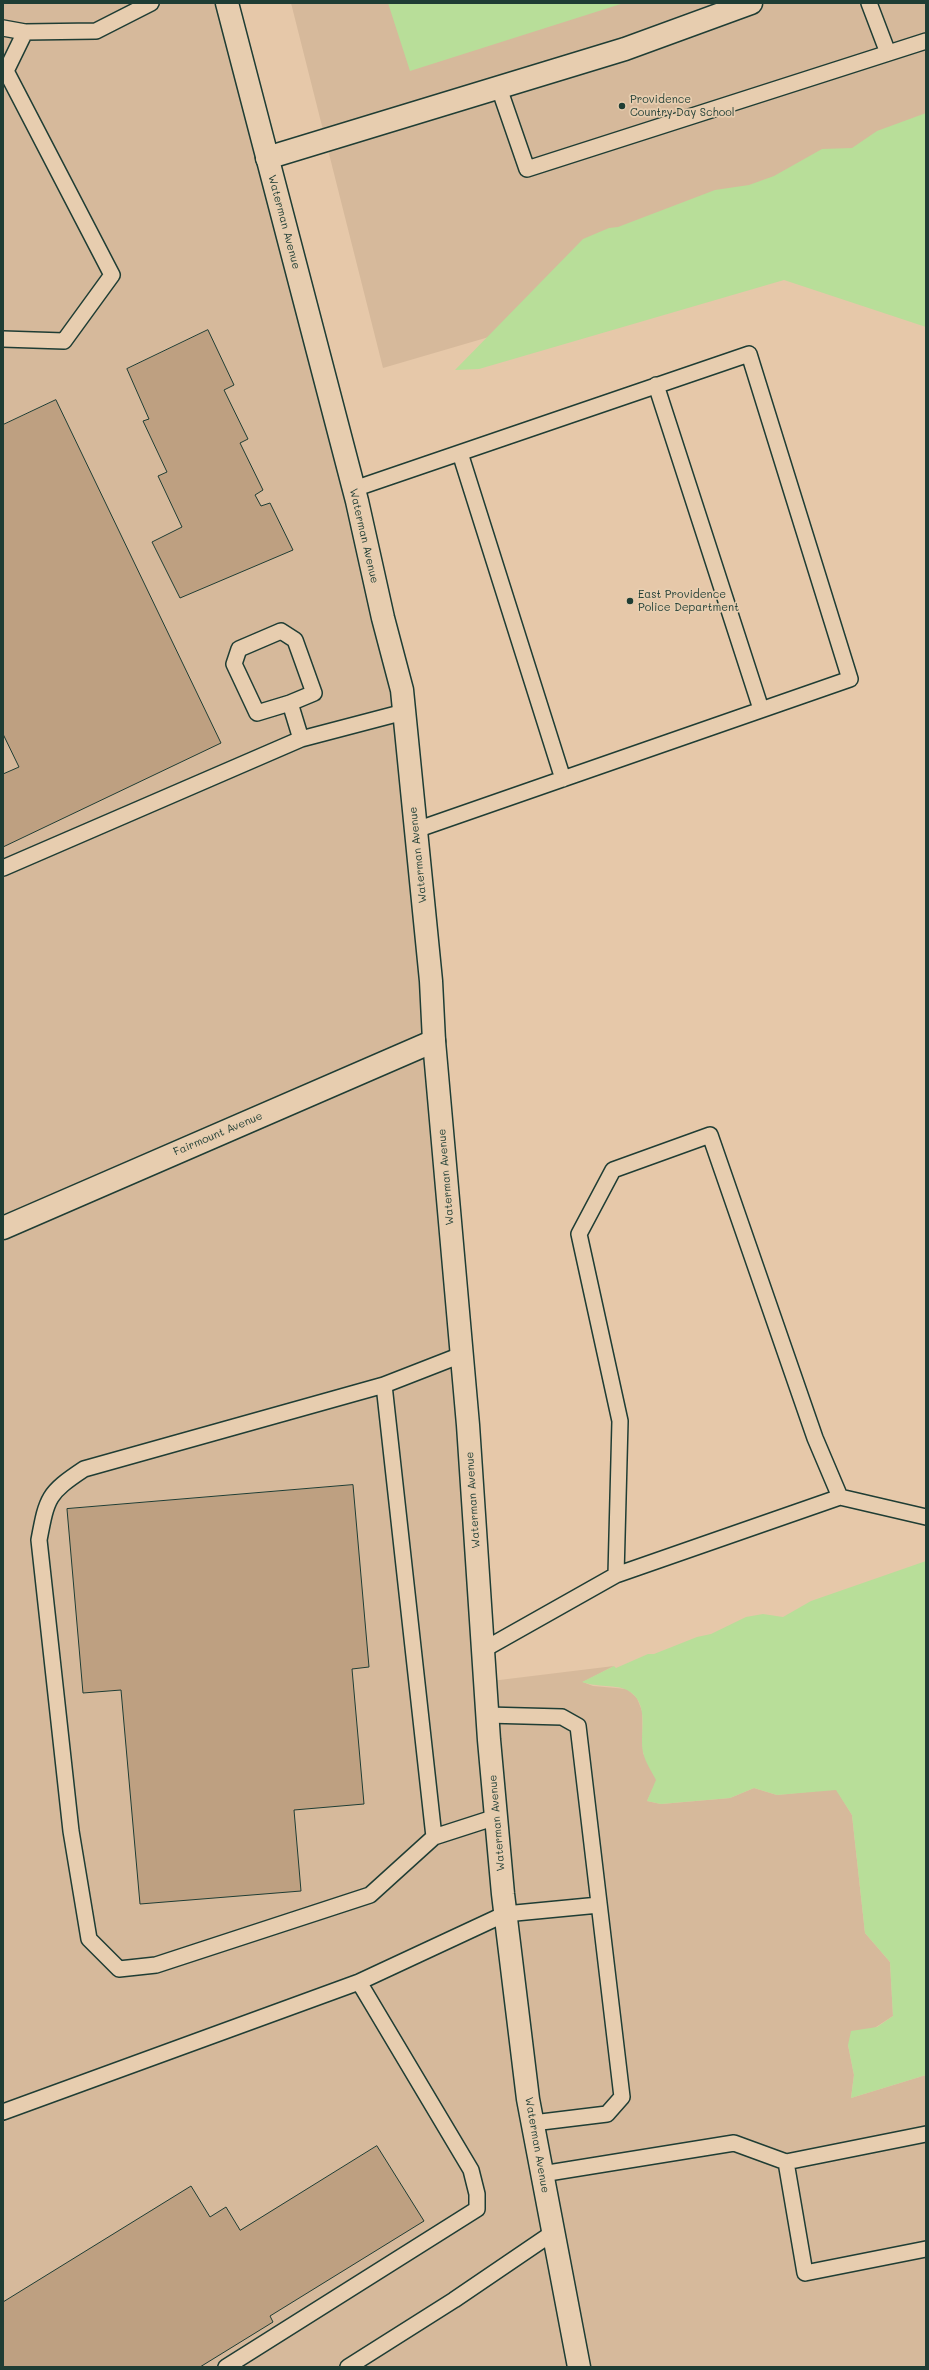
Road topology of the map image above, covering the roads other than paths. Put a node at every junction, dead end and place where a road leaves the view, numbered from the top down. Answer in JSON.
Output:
{"nodes":[{"id":1,"x":150,"y":3,"type":"edge"},
{"id":2,"x":227,"y":3,"type":"edge"},
{"id":3,"x":751,"y":3,"type":"edge"},
{"id":4,"x":869,"y":3,"type":"edge"},
{"id":5,"x":3,"y":28,"type":"edge"},
{"id":6,"x":24,"y":32,"type":"junction"},
{"id":7,"x":926,"y":41,"type":"edge"},
{"id":8,"x":888,"y":53,"type":"junction"},
{"id":9,"x":499,"y":88,"type":"junction"},
{"id":10,"x":267,"y":158,"type":"junction"},
{"id":11,"x":3,"y":339,"type":"edge"},
{"id":12,"x":656,"y":385,"type":"junction"},
{"id":13,"x":460,"y":453,"type":"junction"},
{"id":14,"x":354,"y":489,"type":"junction"},
{"id":15,"x":290,"y":703,"type":"junction"},
{"id":16,"x":761,"y":710,"type":"junction"},
{"id":17,"x":404,"y":712,"type":"junction"},
{"id":18,"x":301,"y":739,"type":"junction"},
{"id":19,"x":563,"y":779,"type":"junction"},
{"id":20,"x":416,"y":830,"type":"junction"},
{"id":21,"x":3,"y":868,"type":"edge"},
{"id":22,"x":434,"y":1041,"type":"junction"},
{"id":23,"x":3,"y":1228,"type":"edge"},
{"id":24,"x":461,"y":1355,"type":"junction"},
{"id":25,"x":384,"y":1385,"type":"junction"},
{"id":26,"x":840,"y":1498,"type":"junction"},
{"id":27,"x":926,"y":1517,"type":"edge"},
{"id":28,"x":616,"y":1575,"type":"junction"},
{"id":29,"x":483,"y":1650,"type":"junction"},
{"id":30,"x":487,"y":1715,"type":"junction"},
{"id":31,"x":496,"y":1818,"type":"junction"},
{"id":32,"x":434,"y":1837,"type":"junction"},
{"id":33,"x":600,"y":1905,"type":"junction"},
{"id":34,"x":505,"y":1914,"type":"junction"},
{"id":35,"x":359,"y":1982,"type":"junction"},
{"id":36,"x":3,"y":2112,"type":"edge"},
{"id":37,"x":533,"y":2123,"type":"junction"},
{"id":38,"x":926,"y":2134,"type":"edge"},
{"id":39,"x":786,"y":2162,"type":"junction"},
{"id":40,"x":542,"y":2174,"type":"junction"},
{"id":41,"x":554,"y":2232,"type":"junction"},
{"id":42,"x":926,"y":2249,"type":"edge"},
{"id":43,"x":226,"y":2367,"type":"edge"},
{"id":44,"x":348,"y":2367,"type":"edge"},
{"id":45,"x":579,"y":2367,"type":"edge"}],
"edges":[{"from":1,"to":6,"type":"lane"},
{"from":2,"to":10,"type":"main road","name":"Waterman Avenue"},
{"from":3,"to":9,"type":"main road"},
{"from":4,"to":8,"type":"lane"},
{"from":5,"to":6,"type":"lane"},
{"from":6,"to":11,"type":"lane"},
{"from":7,"to":8,"type":"lane"},
{"from":8,"to":9,"type":"lane"},
{"from":9,"to":10,"type":"main road"},
{"from":10,"to":14,"type":"main road","name":"Waterman Avenue"},
{"from":12,"to":13,"type":"lane"},
{"from":12,"to":16,"type":"lane"},
{"from":12,"to":16,"type":"lane"},
{"from":13,"to":14,"type":"lane"},
{"from":13,"to":19,"type":"lane"},
{"from":14,"to":17,"type":"main road","name":"Waterman Avenue"},
{"from":15,"to":15,"type":"lane"},
{"from":15,"to":18,"type":"lane"},
{"from":16,"to":19,"type":"lane"},
{"from":17,"to":18,"type":"lane"},
{"from":17,"to":20,"type":"main road","name":"Waterman Avenue"},
{"from":18,"to":21,"type":"lane"},
{"from":19,"to":20,"type":"lane"},
{"from":20,"to":22,"type":"main road","name":"Waterman Avenue"},
{"from":22,"to":23,"type":"main road","name":"Fairmount Avenue"},
{"from":22,"to":24,"type":"main road","name":"Waterman Avenue"},
{"from":24,"to":25,"type":"lane"},
{"from":24,"to":29,"type":"main road","name":"Waterman Avenue"},
{"from":25,"to":32,"type":"lane"},
{"from":25,"to":32,"type":"lane"},
{"from":26,"to":27,"type":"lane"},
{"from":26,"to":28,"type":"lane"},
{"from":26,"to":28,"type":"lane"},
{"from":28,"to":29,"type":"lane"},
{"from":29,"to":30,"type":"main road","name":"Waterman Avenue"},
{"from":30,"to":31,"type":"main road","name":"Waterman Avenue"},
{"from":30,"to":33,"type":"lane"},
{"from":31,"to":32,"type":"lane"},
{"from":31,"to":34,"type":"main road","name":"Waterman Avenue"},
{"from":33,"to":34,"type":"lane"},
{"from":33,"to":37,"type":"lane"},
{"from":34,"to":35,"type":"lane"},
{"from":34,"to":37,"type":"main road","name":"Waterman Avenue"},
{"from":35,"to":36,"type":"lane"},
{"from":35,"to":43,"type":"lane"},
{"from":37,"to":40,"type":"main road","name":"Waterman Avenue"},
{"from":38,"to":39,"type":"lane"},
{"from":39,"to":40,"type":"lane"},
{"from":39,"to":42,"type":"lane"},
{"from":40,"to":41,"type":"main road","name":"Waterman Avenue"},
{"from":41,"to":44,"type":"lane"},
{"from":41,"to":45,"type":"main road","name":"Waterman Avenue"}]}
